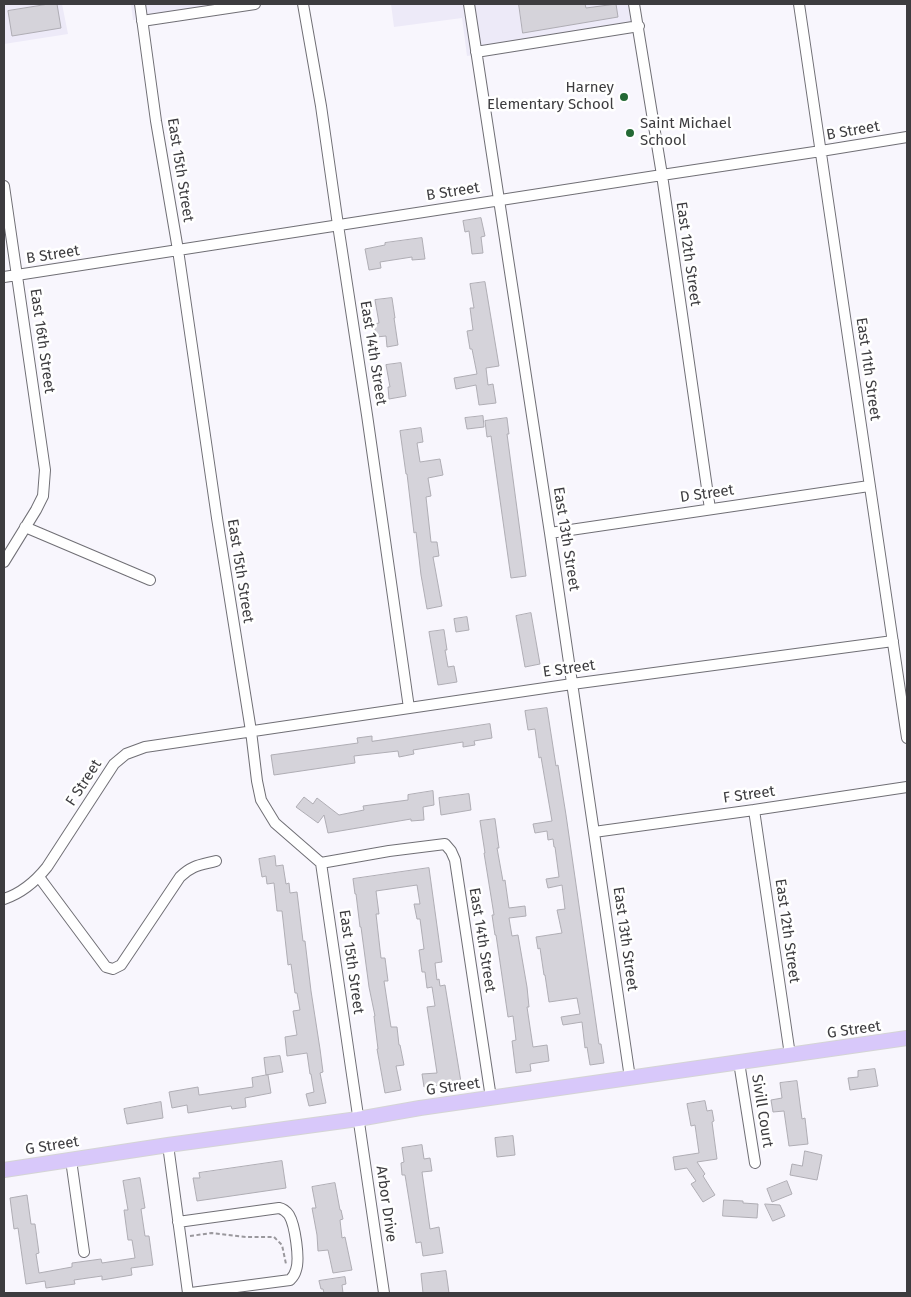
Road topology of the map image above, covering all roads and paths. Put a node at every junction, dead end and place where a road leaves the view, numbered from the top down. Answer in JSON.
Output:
{"nodes":[{"id":1,"x":140,"y":4,"type":"edge"},
{"id":2,"x":255,"y":4,"type":"edge"},
{"id":3,"x":303,"y":4,"type":"edge"},
{"id":4,"x":468,"y":4,"type":"edge"},
{"id":5,"x":634,"y":4,"type":"edge"},
{"id":6,"x":799,"y":4,"type":"edge"},
{"id":7,"x":215,"y":7,"type":"edge"},
{"id":8,"x":142,"y":21,"type":"junction"},
{"id":9,"x":638,"y":26,"type":"junction"},
{"id":10,"x":476,"y":52,"type":"junction"},
{"id":11,"x":907,"y":137,"type":"edge"},
{"id":12,"x":821,"y":151,"type":"junction"},
{"id":13,"x":662,"y":175,"type":"junction"},
{"id":14,"x":4,"y":186,"type":"edge"},
{"id":15,"x":499,"y":200,"type":"junction"},
{"id":16,"x":338,"y":225,"type":"junction"},
{"id":17,"x":178,"y":250,"type":"junction"},
{"id":18,"x":17,"y":276,"type":"junction"},
{"id":19,"x":4,"y":278,"type":"edge"},
{"id":20,"x":870,"y":486,"type":"junction"},
{"id":21,"x":710,"y":509,"type":"junction"},
{"id":22,"x":24,"y":528,"type":"junction"},
{"id":23,"x":550,"y":533,"type":"junction"},
{"id":24,"x":4,"y":562,"type":"edge"},
{"id":25,"x":150,"y":580,"type":"dead end"},
{"id":26,"x":893,"y":641,"type":"junction"},
{"id":27,"x":572,"y":684,"type":"junction"},
{"id":28,"x":409,"y":708,"type":"junction"},
{"id":29,"x":251,"y":731,"type":"junction"},
{"id":30,"x":907,"y":738,"type":"edge"},
{"id":31,"x":907,"y":787,"type":"edge"},
{"id":32,"x":754,"y":810,"type":"junction"},
{"id":33,"x":594,"y":832,"type":"junction"},
{"id":34,"x":216,"y":861,"type":"dead end"},
{"id":35,"x":321,"y":863,"type":"junction"},
{"id":36,"x":39,"y":877,"type":"junction"},
{"id":37,"x":4,"y":899,"type":"edge"},
{"id":38,"x":907,"y":1038,"type":"edge"},
{"id":39,"x":790,"y":1056,"type":"junction"},
{"id":40,"x":739,"y":1062,"type":"junction"},
{"id":41,"x":630,"y":1078,"type":"junction"},
{"id":42,"x":491,"y":1098,"type":"junction"},
{"id":43,"x":358,"y":1118,"type":"junction"},
{"id":44,"x":168,"y":1144,"type":"junction"},
{"id":45,"x":71,"y":1160,"type":"junction"},
{"id":46,"x":755,"y":1163,"type":"dead end"},
{"id":47,"x":4,"y":1170,"type":"edge"},
{"id":48,"x":178,"y":1222,"type":"junction"},
{"id":49,"x":84,"y":1252,"type":"dead end"},
{"id":50,"x":189,"y":1293,"type":"edge"},
{"id":51,"x":384,"y":1293,"type":"edge"}],
"edges":[{"from":1,"to":8,"type":"street","name":"East 15th Street"},
{"from":2,"to":7,"type":"street"},
{"from":3,"to":16,"type":"street","name":"East 14th Street"},
{"from":4,"to":10,"type":"street","name":"East 13th Street"},
{"from":5,"to":9,"type":"street","name":"East 12th Street"},
{"from":6,"to":12,"type":"street","name":"East 11th Street"},
{"from":7,"to":8,"type":"street"},
{"from":8,"to":17,"type":"street","name":"East 15th Street"},
{"from":9,"to":10,"type":"street"},
{"from":9,"to":13,"type":"street","name":"East 12th Street"},
{"from":10,"to":15,"type":"street","name":"East 13th Street"},
{"from":11,"to":12,"type":"street","name":"B Street"},
{"from":12,"to":13,"type":"street","name":"B Street"},
{"from":12,"to":20,"type":"street","name":"East 11th Street"},
{"from":13,"to":15,"type":"street","name":"B Street"},
{"from":13,"to":21,"type":"street","name":"East 12th Street"},
{"from":14,"to":18,"type":"street","name":"East 16th Street"},
{"from":15,"to":16,"type":"street","name":"B Street"},
{"from":15,"to":23,"type":"street","name":"East 13th Street"},
{"from":16,"to":17,"type":"street","name":"B Street"},
{"from":16,"to":28,"type":"street","name":"East 14th Street"},
{"from":17,"to":18,"type":"street","name":"B Street"},
{"from":17,"to":29,"type":"street","name":"East 15th Street"},
{"from":18,"to":19,"type":"street","name":"B Street"},
{"from":18,"to":22,"type":"street","name":"East 16th Street"},
{"from":20,"to":21,"type":"street","name":"D Street"},
{"from":20,"to":26,"type":"street","name":"East 11th Street"},
{"from":21,"to":23,"type":"street","name":"D Street"},
{"from":22,"to":24,"type":"street","name":"East 16th Street"},
{"from":22,"to":25,"type":"street"},
{"from":23,"to":27,"type":"street","name":"East 13th Street"},
{"from":26,"to":27,"type":"street","name":"E Street"},
{"from":26,"to":30,"type":"street","name":"East 11th Street"},
{"from":27,"to":28,"type":"street","name":"E Street"},
{"from":27,"to":33,"type":"street","name":"East 13th Street"},
{"from":28,"to":29,"type":"street","name":"E Street"},
{"from":29,"to":35,"type":"street","name":"East 15th Street"},
{"from":29,"to":36,"type":"street","name":"F Street"},
{"from":31,"to":32,"type":"street","name":"F Street"},
{"from":32,"to":33,"type":"street","name":"F Street"},
{"from":32,"to":39,"type":"street","name":"East 12th Street"},
{"from":33,"to":41,"type":"street","name":"East 13th Street"},
{"from":34,"to":36,"type":"street"},
{"from":35,"to":42,"type":"street","name":"East 14th Street"},
{"from":35,"to":43,"type":"street","name":"East 15th Street"},
{"from":36,"to":37,"type":"street","name":"F Street"},
{"from":38,"to":39,"type":"main road","name":"G Street"},
{"from":39,"to":40,"type":"main road","name":"G Street"},
{"from":40,"to":41,"type":"main road","name":"G Street"},
{"from":40,"to":46,"type":"street","name":"Sivill Court"},
{"from":41,"to":42,"type":"main road","name":"G Street"},
{"from":42,"to":43,"type":"main road","name":"G Street"},
{"from":43,"to":44,"type":"main road","name":"G Street"},
{"from":43,"to":51,"type":"street","name":"Arbor Drive"},
{"from":44,"to":45,"type":"main road","name":"G Street"},
{"from":44,"to":48,"type":"street"},
{"from":45,"to":47,"type":"main road","name":"G Street"},
{"from":45,"to":49,"type":"street"},
{"from":48,"to":50,"type":"street"},
{"from":48,"to":50,"type":"street"}]}
